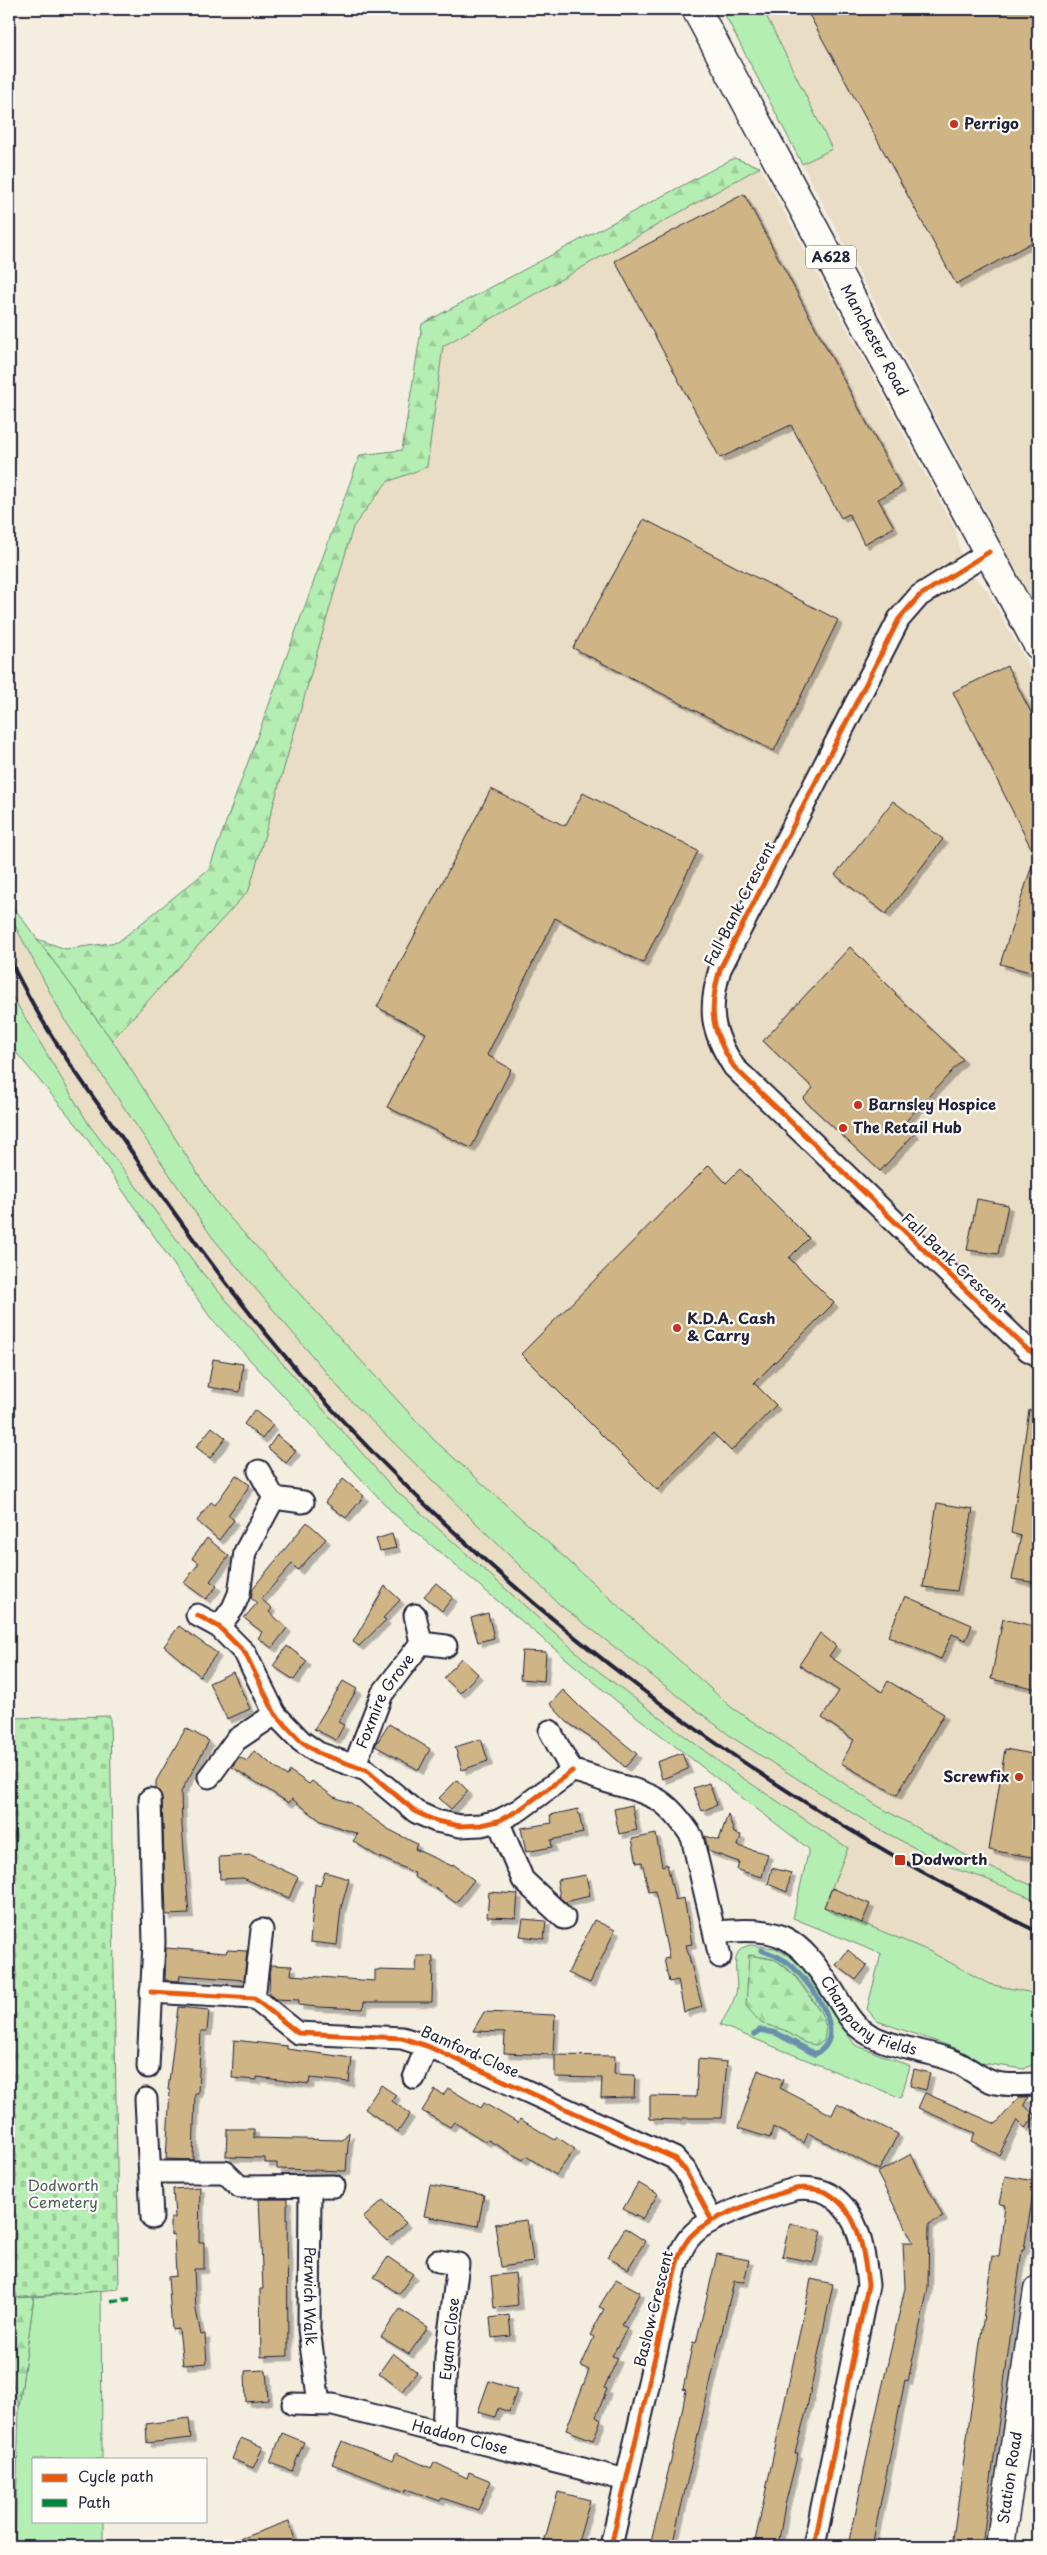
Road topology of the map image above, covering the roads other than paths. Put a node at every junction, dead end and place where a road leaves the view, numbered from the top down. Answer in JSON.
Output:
{"nodes":[{"id":1,"x":696,"y":9,"type":"edge"},
{"id":2,"x":989,"y":552,"type":"junction"},
{"id":3,"x":1038,"y":645,"type":"edge"},
{"id":4,"x":1038,"y":1355,"type":"edge"},
{"id":5,"x":259,"y":1471,"type":"dead end"},
{"id":6,"x":274,"y":1498,"type":"junction"},
{"id":7,"x":302,"y":1502,"type":"dead end"},
{"id":8,"x":197,"y":1615,"type":"dead end"},
{"id":9,"x":415,"y":1615,"type":"dead end"},
{"id":10,"x":219,"y":1627,"type":"junction"},
{"id":11,"x":421,"y":1643,"type":"junction"},
{"id":12,"x":446,"y":1646,"type":"dead end"},
{"id":13,"x":274,"y":1714,"type":"junction"},
{"id":14,"x":550,"y":1731,"type":"dead end"},
{"id":15,"x":355,"y":1764,"type":"junction"},
{"id":16,"x":572,"y":1770,"type":"junction"},
{"id":17,"x":209,"y":1778,"type":"dead end"},
{"id":18,"x":150,"y":1799,"type":"dead end"},
{"id":19,"x":498,"y":1821,"type":"junction"},
{"id":20,"x":564,"y":1918,"type":"dead end"},
{"id":21,"x":262,"y":1930,"type":"dead end"},
{"id":22,"x":715,"y":1932,"type":"junction"},
{"id":23,"x":720,"y":1957,"type":"dead end"},
{"id":24,"x":151,"y":1992,"type":"junction"},
{"id":25,"x":254,"y":1998,"type":"junction"},
{"id":26,"x":427,"y":2046,"type":"junction"},
{"id":27,"x":148,"y":2067,"type":"dead end"},
{"id":28,"x":414,"y":2078,"type":"dead end"},
{"id":29,"x":1038,"y":2084,"type":"edge"},
{"id":30,"x":146,"y":2099,"type":"dead end"},
{"id":31,"x":150,"y":2172,"type":"junction"},
{"id":32,"x":310,"y":2186,"type":"junction"},
{"id":33,"x":334,"y":2186,"type":"dead end"},
{"id":34,"x":152,"y":2218,"type":"dead end"},
{"id":35,"x":711,"y":2219,"type":"junction"},
{"id":36,"x":438,"y":2261,"type":"dead end"},
{"id":37,"x":1038,"y":2290,"type":"edge"},
{"id":38,"x":293,"y":2404,"type":"dead end"},
{"id":39,"x":319,"y":2404,"type":"junction"},
{"id":40,"x":443,"y":2434,"type":"junction"},
{"id":41,"x":626,"y":2480,"type":"junction"},
{"id":42,"x":610,"y":2546,"type":"edge"},
{"id":43,"x":814,"y":2546,"type":"edge"},
{"id":44,"x":1000,"y":2546,"type":"edge"}],
"edges":[{"from":1,"to":2,"type":"main road","name":"Manchester Road","number":"A628"},
{"from":2,"to":3,"type":"main road","name":"Manchester Road","number":"A628"},
{"from":2,"to":4,"type":"street","name":"Fall Bank Crescent"},
{"from":5,"to":6,"type":"street"},
{"from":6,"to":7,"type":"street"},
{"from":6,"to":10,"type":"street"},
{"from":8,"to":10,"type":"street"},
{"from":9,"to":11,"type":"street","name":"Foxmire Grove"},
{"from":10,"to":13,"type":"street"},
{"from":11,"to":12,"type":"street","name":"Foxmire Grove"},
{"from":11,"to":15,"type":"street","name":"Foxmire Grove"},
{"from":13,"to":15,"type":"street"},
{"from":13,"to":17,"type":"street"},
{"from":14,"to":16,"type":"street"},
{"from":15,"to":19,"type":"street"},
{"from":16,"to":19,"type":"street"},
{"from":16,"to":22,"type":"street"},
{"from":18,"to":24,"type":"street"},
{"from":19,"to":20,"type":"street"},
{"from":21,"to":25,"type":"street"},
{"from":22,"to":23,"type":"street"},
{"from":22,"to":29,"type":"street","name":"Champany Fields"},
{"from":24,"to":25,"type":"street"},
{"from":24,"to":27,"type":"street"},
{"from":25,"to":26,"type":"street","name":"Bamford Close"},
{"from":26,"to":28,"type":"street","name":"Bamford Close"},
{"from":26,"to":35,"type":"street","name":"Bamford Close"},
{"from":30,"to":31,"type":"street"},
{"from":31,"to":32,"type":"street"},
{"from":31,"to":34,"type":"street"},
{"from":32,"to":33,"type":"street"},
{"from":32,"to":39,"type":"street","name":"Parwich Walk"},
{"from":35,"to":41,"type":"street","name":"Baslow Crescent"},
{"from":35,"to":43,"type":"street","name":"Baslow Crescent"},
{"from":36,"to":40,"type":"street","name":"Eyam Close"},
{"from":37,"to":44,"type":"main road","name":"Station Road"},
{"from":38,"to":39,"type":"street","name":"Haddon Close"},
{"from":39,"to":40,"type":"street","name":"Haddon Close"},
{"from":40,"to":41,"type":"street","name":"Haddon Close"},
{"from":41,"to":42,"type":"street","name":"Baslow Crescent"}]}
